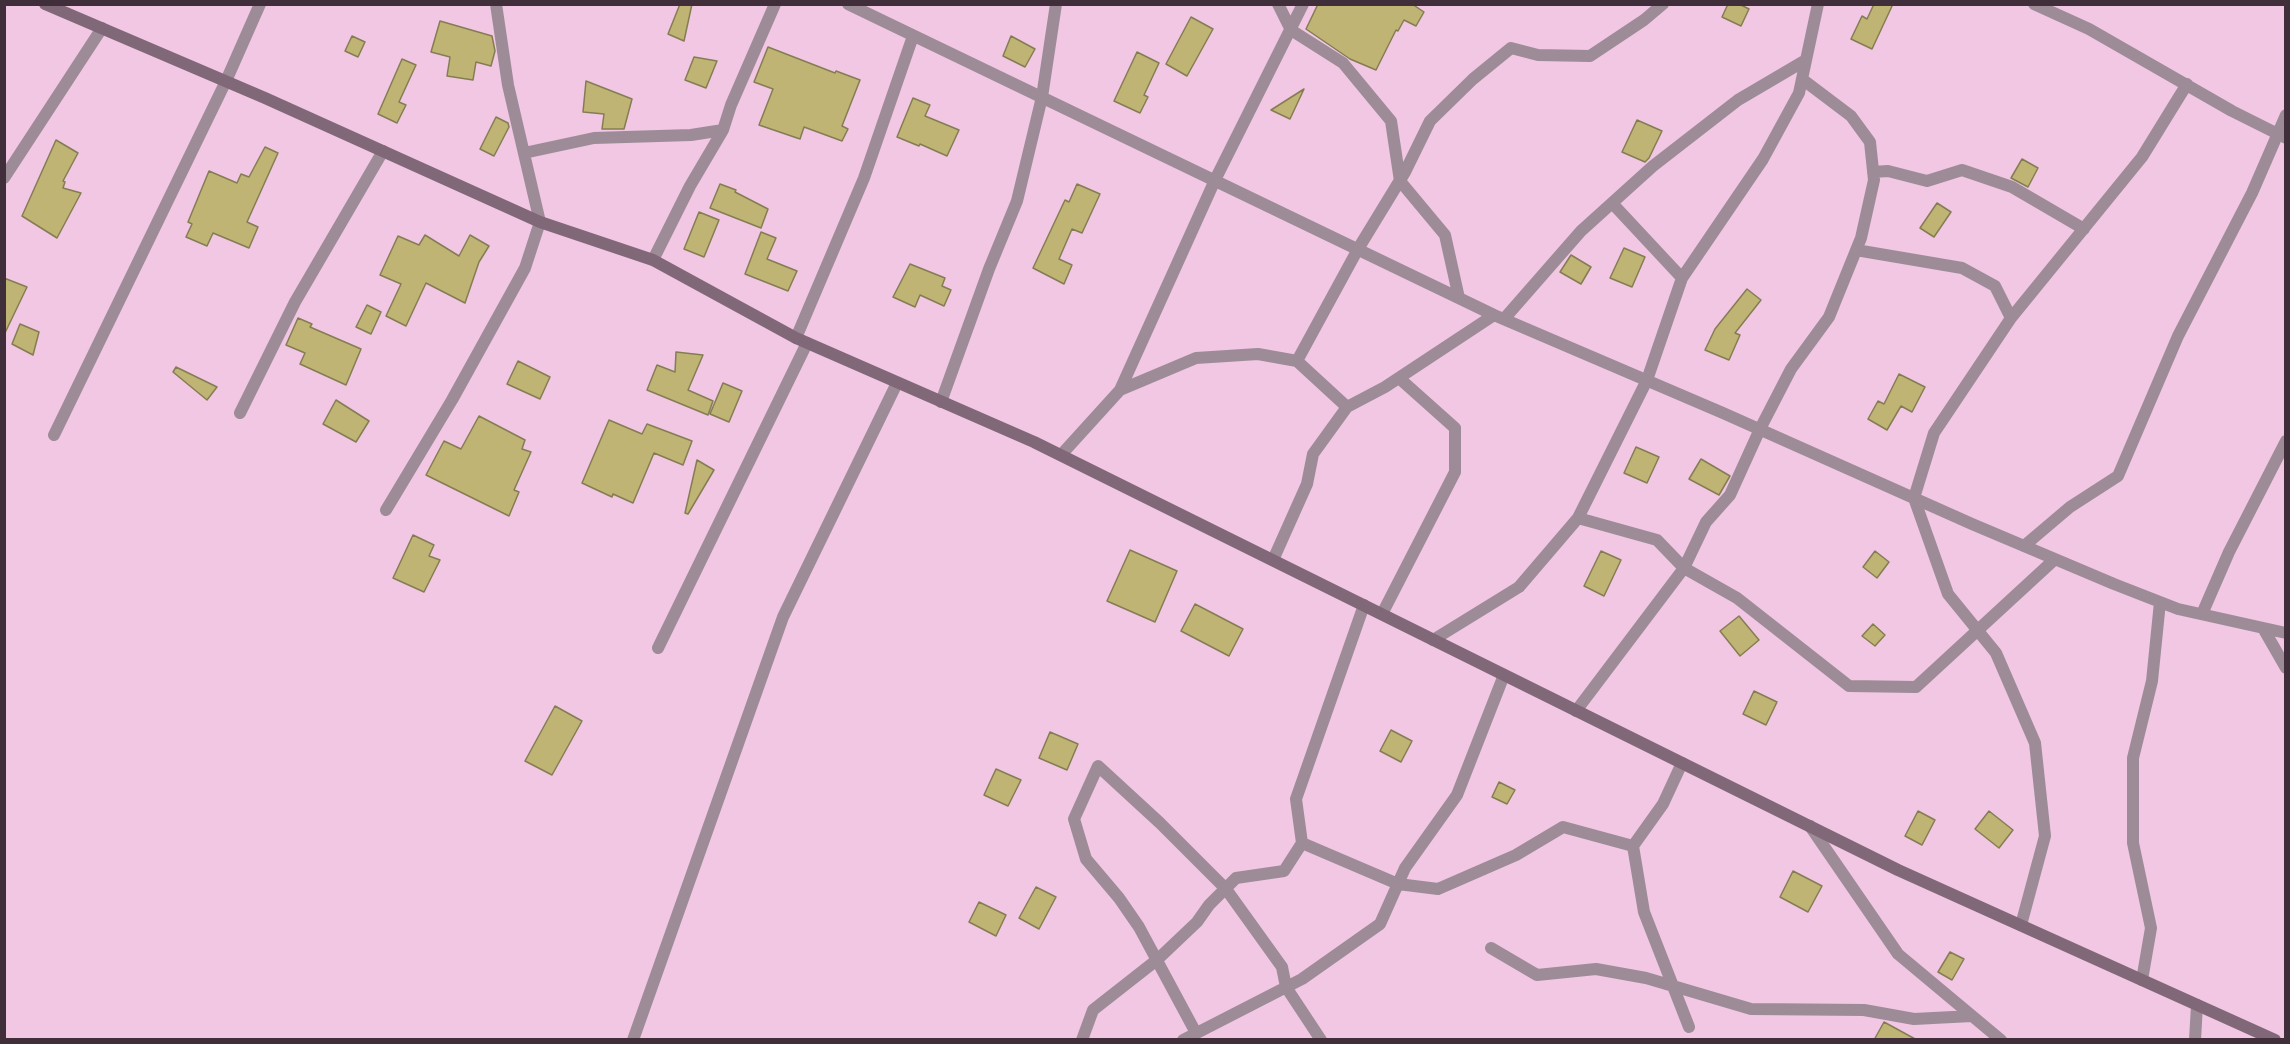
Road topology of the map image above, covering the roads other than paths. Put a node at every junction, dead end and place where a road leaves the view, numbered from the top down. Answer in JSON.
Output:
{"nodes":[{"id":1,"x":45,"y":4,"type":"edge"},
{"id":2,"x":260,"y":4,"type":"edge"},
{"id":3,"x":496,"y":4,"type":"edge"},
{"id":4,"x":775,"y":4,"type":"edge"},
{"id":5,"x":848,"y":4,"type":"edge"},
{"id":6,"x":1056,"y":4,"type":"edge"},
{"id":7,"x":1278,"y":4,"type":"edge"},
{"id":8,"x":1303,"y":4,"type":"edge"},
{"id":9,"x":1663,"y":4,"type":"edge"},
{"id":10,"x":1818,"y":4,"type":"edge"},
{"id":11,"x":2034,"y":4,"type":"edge"},
{"id":12,"x":69,"y":9,"type":"edge"},
{"id":13,"x":102,"y":28,"type":"junction"},
{"id":14,"x":1291,"y":30,"type":"junction"},
{"id":15,"x":913,"y":36,"type":"junction"},
{"id":16,"x":1806,"y":60,"type":"junction"},
{"id":17,"x":1802,"y":79,"type":"junction"},
{"id":18,"x":226,"y":81,"type":"junction"},
{"id":19,"x":2187,"y":84,"type":"junction"},
{"id":20,"x":1042,"y":97,"type":"junction"},
{"id":21,"x":2286,"y":116,"type":"edge"},
{"id":22,"x":723,"y":130,"type":"junction"},
{"id":23,"x":2281,"y":136,"type":"edge"},
{"id":24,"x":383,"y":151,"type":"junction"},
{"id":25,"x":524,"y":153,"type":"junction"},
{"id":26,"x":1873,"y":172,"type":"junction"},
{"id":27,"x":4,"y":178,"type":"edge"},
{"id":28,"x":1215,"y":180,"type":"junction"},
{"id":29,"x":1400,"y":181,"type":"junction"},
{"id":30,"x":1612,"y":203,"type":"junction"},
{"id":31,"x":540,"y":222,"type":"junction"},
{"id":32,"x":2084,"y":229,"type":"junction"},
{"id":33,"x":1358,"y":249,"type":"junction"},
{"id":34,"x":1856,"y":250,"type":"junction"},
{"id":35,"x":653,"y":260,"type":"junction"},
{"id":36,"x":1682,"y":278,"type":"junction"},
{"id":37,"x":1459,"y":298,"type":"junction"},
{"id":38,"x":1499,"y":317,"type":"junction"},
{"id":39,"x":2012,"y":318,"type":"junction"},
{"id":40,"x":801,"y":340,"type":"junction"},
{"id":41,"x":1297,"y":361,"type":"junction"},
{"id":42,"x":1399,"y":378,"type":"junction"},
{"id":43,"x":1647,"y":380,"type":"junction"},
{"id":44,"x":897,"y":383,"type":"junction"},
{"id":45,"x":1120,"y":390,"type":"junction"},
{"id":46,"x":941,"y":402,"type":"junction"},
{"id":47,"x":1347,"y":407,"type":"junction"},
{"id":48,"x":240,"y":413,"type":"dead end"},
{"id":49,"x":1760,"y":429,"type":"junction"},
{"id":50,"x":54,"y":435,"type":"dead end"},
{"id":51,"x":2286,"y":441,"type":"edge"},
{"id":52,"x":1061,"y":455,"type":"junction"},
{"id":53,"x":1914,"y":498,"type":"junction"},
{"id":54,"x":386,"y":510,"type":"dead end"},
{"id":55,"x":1578,"y":518,"type":"junction"},
{"id":56,"x":2024,"y":546,"type":"junction"},
{"id":57,"x":2055,"y":559,"type":"junction"},
{"id":58,"x":1273,"y":560,"type":"junction"},
{"id":59,"x":1684,"y":568,"type":"junction"},
{"id":60,"x":2160,"y":602,"type":"junction"},
{"id":61,"x":1364,"y":605,"type":"junction"},
{"id":62,"x":1382,"y":614,"type":"junction"},
{"id":63,"x":2202,"y":614,"type":"junction"},
{"id":64,"x":2263,"y":628,"type":"junction"},
{"id":65,"x":1978,"y":631,"type":"junction"},
{"id":66,"x":2286,"y":633,"type":"edge"},
{"id":67,"x":1433,"y":640,"type":"junction"},
{"id":68,"x":658,"y":648,"type":"dead end"},
{"id":69,"x":2286,"y":668,"type":"edge"},
{"id":70,"x":1504,"y":675,"type":"junction"},
{"id":71,"x":1576,"y":711,"type":"junction"},
{"id":72,"x":1682,"y":763,"type":"junction"},
{"id":73,"x":1810,"y":826,"type":"junction"},
{"id":74,"x":1302,"y":843,"type":"junction"},
{"id":75,"x":1633,"y":846,"type":"junction"},
{"id":76,"x":1398,"y":884,"type":"junction"},
{"id":77,"x":1226,"y":889,"type":"junction"},
{"id":78,"x":2021,"y":925,"type":"junction"},
{"id":79,"x":1491,"y":948,"type":"dead end"},
{"id":80,"x":1158,"y":959,"type":"junction"},
{"id":81,"x":2142,"y":980,"type":"junction"},
{"id":82,"x":1673,"y":986,"type":"junction"},
{"id":83,"x":1286,"y":987,"type":"junction"},
{"id":84,"x":2197,"y":1005,"type":"junction"},
{"id":85,"x":1972,"y":1016,"type":"junction"},
{"id":86,"x":1689,"y":1027,"type":"dead end"},
{"id":87,"x":1196,"y":1033,"type":"junction"},
{"id":88,"x":633,"y":1040,"type":"edge"},
{"id":89,"x":1082,"y":1040,"type":"edge"},
{"id":90,"x":1183,"y":1040,"type":"edge"},
{"id":91,"x":1321,"y":1040,"type":"edge"},
{"id":92,"x":2001,"y":1040,"type":"edge"},
{"id":93,"x":2195,"y":1040,"type":"edge"},
{"id":94,"x":2275,"y":1040,"type":"edge"}],
"edges":[{"from":1,"to":12,"type":"main road"},
{"from":2,"to":18,"type":"street"},
{"from":3,"to":25,"type":"street"},
{"from":4,"to":22,"type":"street"},
{"from":5,"to":15,"type":"street"},
{"from":6,"to":20,"type":"street"},
{"from":7,"to":14,"type":"street"},
{"from":8,"to":14,"type":"street"},
{"from":9,"to":29,"type":"street"},
{"from":10,"to":16,"type":"street"},
{"from":11,"to":19,"type":"street"},
{"from":12,"to":13,"type":"main road"},
{"from":13,"to":18,"type":"main road"},
{"from":13,"to":27,"type":"street"},
{"from":14,"to":28,"type":"street"},
{"from":14,"to":29,"type":"street"},
{"from":15,"to":20,"type":"street"},
{"from":15,"to":40,"type":"street"},
{"from":16,"to":17,"type":"street"},
{"from":16,"to":30,"type":"street"},
{"from":17,"to":26,"type":"street"},
{"from":17,"to":36,"type":"street"},
{"from":18,"to":24,"type":"main road"},
{"from":18,"to":50,"type":"street"},
{"from":19,"to":23,"type":"street"},
{"from":19,"to":32,"type":"street"},
{"from":20,"to":28,"type":"street"},
{"from":20,"to":46,"type":"street"},
{"from":21,"to":23,"type":"street"},
{"from":22,"to":25,"type":"street"},
{"from":22,"to":35,"type":"street"},
{"from":23,"to":56,"type":"street"},
{"from":24,"to":31,"type":"main road"},
{"from":24,"to":48,"type":"street"},
{"from":25,"to":31,"type":"street"},
{"from":26,"to":32,"type":"street"},
{"from":26,"to":34,"type":"street"},
{"from":28,"to":33,"type":"street"},
{"from":28,"to":45,"type":"street"},
{"from":29,"to":33,"type":"street"},
{"from":29,"to":37,"type":"street"},
{"from":30,"to":36,"type":"street"},
{"from":30,"to":38,"type":"street"},
{"from":31,"to":35,"type":"main road"},
{"from":31,"to":54,"type":"street"},
{"from":32,"to":39,"type":"street"},
{"from":33,"to":37,"type":"street"},
{"from":33,"to":41,"type":"street"},
{"from":34,"to":39,"type":"street"},
{"from":34,"to":49,"type":"street"},
{"from":35,"to":40,"type":"main road"},
{"from":36,"to":43,"type":"street"},
{"from":37,"to":38,"type":"street"},
{"from":38,"to":42,"type":"street"},
{"from":38,"to":43,"type":"street"},
{"from":39,"to":53,"type":"street"},
{"from":40,"to":44,"type":"main road"},
{"from":40,"to":68,"type":"street"},
{"from":41,"to":45,"type":"street"},
{"from":41,"to":47,"type":"street"},
{"from":42,"to":47,"type":"street"},
{"from":42,"to":62,"type":"street"},
{"from":43,"to":49,"type":"street"},
{"from":43,"to":55,"type":"street"},
{"from":44,"to":46,"type":"main road"},
{"from":44,"to":88,"type":"street"},
{"from":45,"to":52,"type":"street"},
{"from":46,"to":52,"type":"main road"},
{"from":47,"to":58,"type":"street"},
{"from":49,"to":53,"type":"street"},
{"from":49,"to":59,"type":"street"},
{"from":51,"to":63,"type":"street"},
{"from":52,"to":58,"type":"main road"},
{"from":53,"to":56,"type":"street"},
{"from":53,"to":65,"type":"street"},
{"from":55,"to":59,"type":"street"},
{"from":55,"to":67,"type":"street"},
{"from":56,"to":57,"type":"street"},
{"from":57,"to":60,"type":"street"},
{"from":57,"to":65,"type":"street"},
{"from":58,"to":61,"type":"main road"},
{"from":59,"to":65,"type":"street"},
{"from":59,"to":71,"type":"street"},
{"from":60,"to":63,"type":"street"},
{"from":60,"to":81,"type":"street"},
{"from":61,"to":62,"type":"main road"},
{"from":61,"to":74,"type":"street"},
{"from":62,"to":67,"type":"main road"},
{"from":63,"to":64,"type":"street"},
{"from":64,"to":66,"type":"street"},
{"from":64,"to":69,"type":"street"},
{"from":65,"to":78,"type":"street"},
{"from":67,"to":70,"type":"main road"},
{"from":70,"to":71,"type":"main road"},
{"from":70,"to":76,"type":"street"},
{"from":71,"to":72,"type":"main road"},
{"from":72,"to":73,"type":"main road"},
{"from":72,"to":75,"type":"street"},
{"from":73,"to":78,"type":"main road"},
{"from":73,"to":85,"type":"street"},
{"from":74,"to":76,"type":"street"},
{"from":74,"to":77,"type":"street"},
{"from":75,"to":76,"type":"street"},
{"from":75,"to":82,"type":"street"},
{"from":76,"to":83,"type":"street"},
{"from":77,"to":80,"type":"street"},
{"from":77,"to":80,"type":"street"},
{"from":77,"to":83,"type":"street"},
{"from":78,"to":81,"type":"main road"},
{"from":79,"to":82,"type":"street"},
{"from":80,"to":87,"type":"street"},
{"from":80,"to":89,"type":"street"},
{"from":81,"to":84,"type":"main road"},
{"from":82,"to":85,"type":"street"},
{"from":82,"to":86,"type":"street"},
{"from":83,"to":87,"type":"street"},
{"from":83,"to":91,"type":"street"},
{"from":84,"to":93,"type":"street"},
{"from":84,"to":94,"type":"main road"},
{"from":85,"to":92,"type":"street"},
{"from":87,"to":90,"type":"street"}]}
